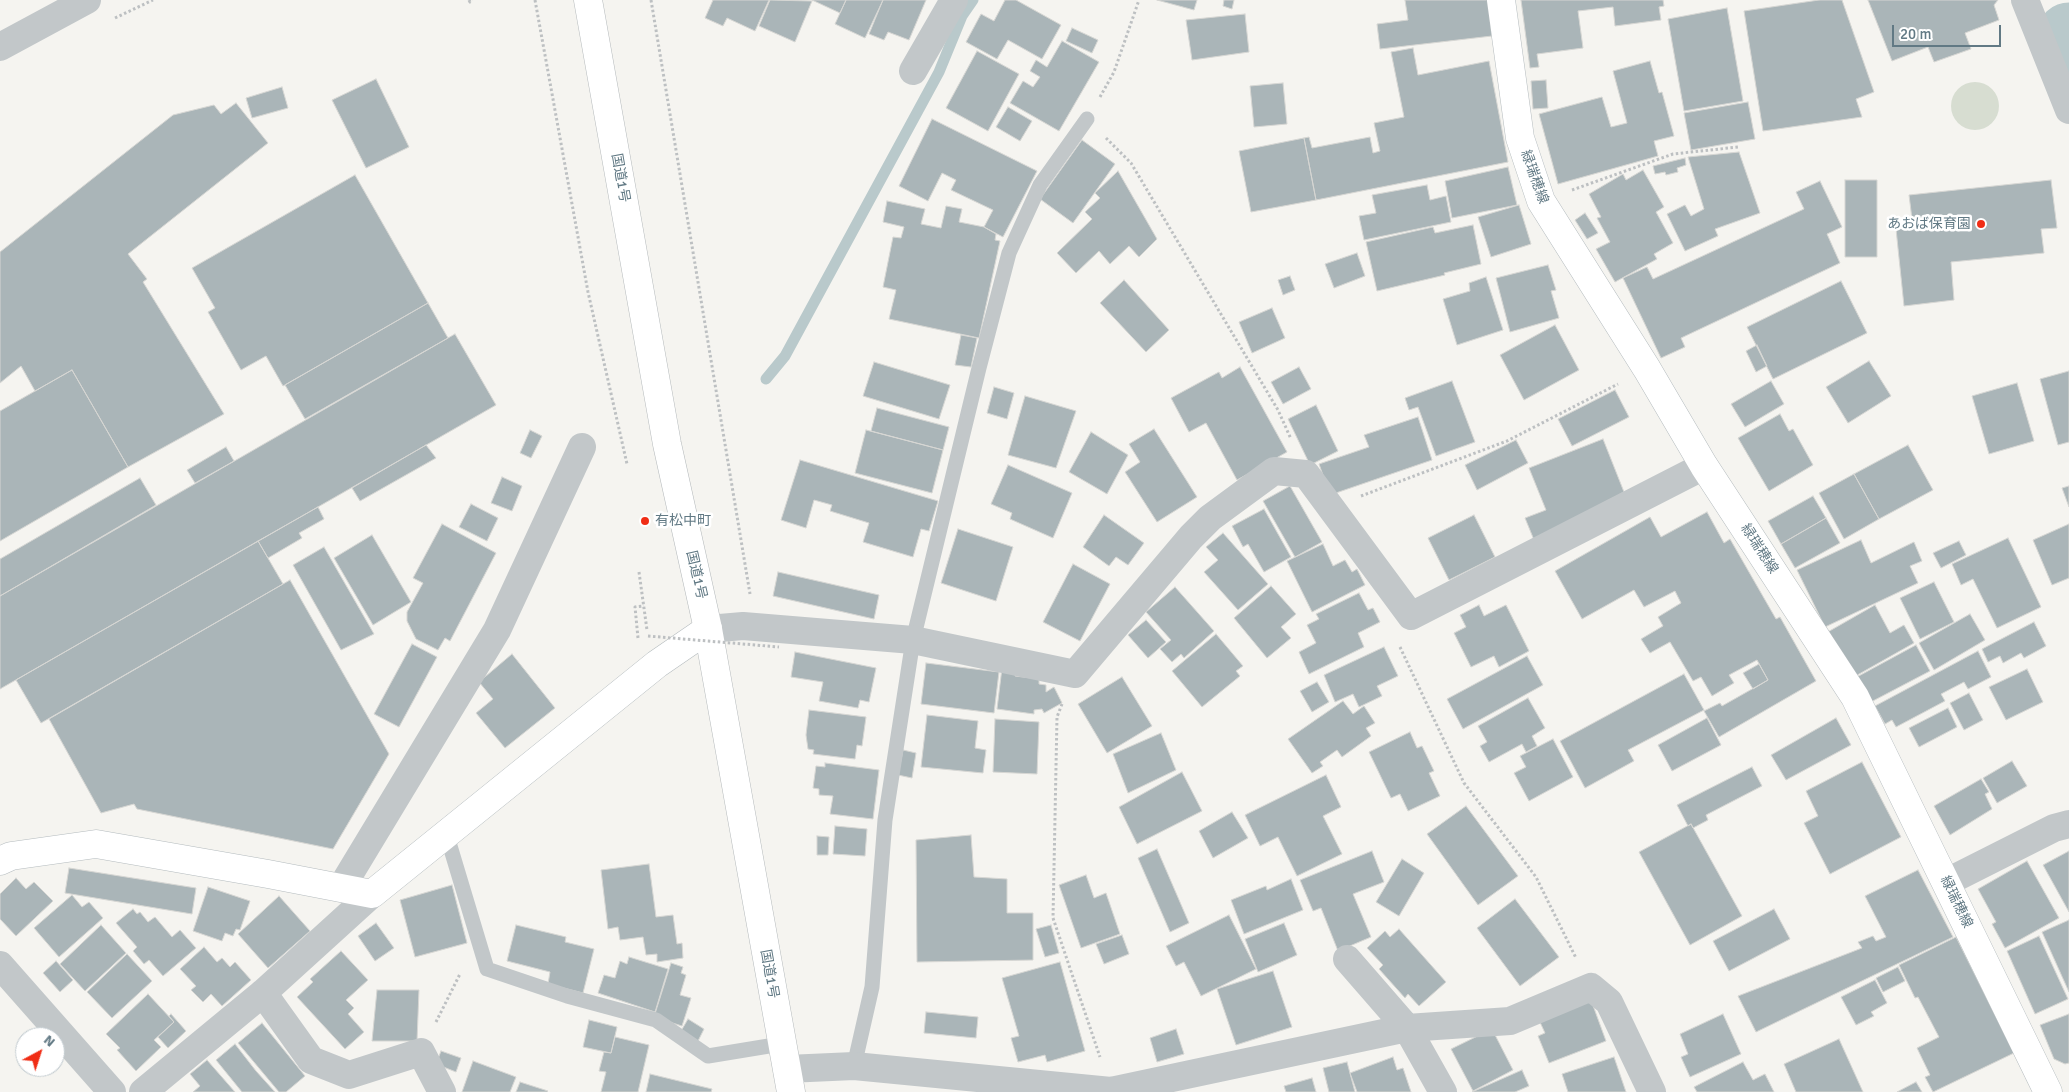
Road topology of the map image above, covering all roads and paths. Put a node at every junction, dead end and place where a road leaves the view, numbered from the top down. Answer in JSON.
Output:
{"nodes":[{"id":1,"x":87,"y":0,"type":"edge"},
{"id":2,"x":535,"y":0,"type":"edge"},
{"id":3,"x":588,"y":0,"type":"edge"},
{"id":4,"x":651,"y":0,"type":"edge"},
{"id":5,"x":953,"y":0,"type":"edge"},
{"id":6,"x":1139,"y":0,"type":"edge"},
{"id":7,"x":1501,"y":0,"type":"edge"},
{"id":8,"x":2025,"y":0,"type":"edge"},
{"id":9,"x":0,"y":46,"type":"edge"},
{"id":10,"x":913,"y":71,"type":"dead end"},
{"id":11,"x":2069,"y":110,"type":"edge"},
{"id":12,"x":1087,"y":119,"type":"junction"},
{"id":13,"x":1738,"y":147,"type":"dead end"},
{"id":14,"x":1541,"y":202,"type":"junction"},
{"id":15,"x":1647,"y":369,"type":"junction"},
{"id":16,"x":582,"y":447,"type":"dead end"},
{"id":17,"x":627,"y":464,"type":"dead end"},
{"id":18,"x":1704,"y":466,"type":"junction"},
{"id":19,"x":1306,"y":474,"type":"junction"},
{"id":20,"x":1330,"y":507,"type":"junction"},
{"id":21,"x":639,"y":572,"type":"dead end"},
{"id":22,"x":750,"y":596,"type":"dead end"},
{"id":23,"x":644,"y":606,"type":"junction"},
{"id":24,"x":1411,"y":616,"type":"junction"},
{"id":25,"x":708,"y":629,"type":"junction"},
{"id":26,"x":638,"y":638,"type":"dead end"},
{"id":27,"x":913,"y":640,"type":"junction"},
{"id":28,"x":779,"y":647,"type":"dead end"},
{"id":29,"x":1075,"y":674,"type":"junction"},
{"id":30,"x":2069,"y":824,"type":"edge"},
{"id":31,"x":447,"y":836,"type":"junction"},
{"id":32,"x":0,"y":860,"type":"edge"},
{"id":33,"x":1947,"y":882,"type":"junction"},
{"id":34,"x":341,"y":888,"type":"junction"},
{"id":35,"x":372,"y":894,"type":"junction"},
{"id":36,"x":482,"y":949,"type":"junction"},
{"id":37,"x":1347,"y":959,"type":"dead end"},
{"id":38,"x":0,"y":965,"type":"edge"},
{"id":39,"x":1590,"y":987,"type":"junction"},
{"id":40,"x":262,"y":993,"type":"junction"},
{"id":41,"x":1407,"y":1028,"type":"junction"},
{"id":42,"x":421,"y":1052,"type":"junction"},
{"id":43,"x":854,"y":1066,"type":"junction"},
{"id":44,"x":786,"y":1068,"type":"edge"},
{"id":45,"x":112,"y":1092,"type":"edge"},
{"id":46,"x":143,"y":1092,"type":"edge"},
{"id":47,"x":442,"y":1092,"type":"edge"},
{"id":48,"x":1112,"y":1092,"type":"edge"},
{"id":49,"x":1443,"y":1092,"type":"edge"},
{"id":50,"x":1652,"y":1092,"type":"edge"},
{"id":51,"x":2048,"y":1092,"type":"edge"}],
"edges":[{"from":1,"to":9,"type":"street"},
{"from":2,"to":17,"type":"path"},
{"from":3,"to":25,"type":"main road","name":"国道1号"},
{"from":4,"to":22,"type":"path"},
{"from":5,"to":10,"type":"street"},
{"from":6,"to":12,"type":"path"},
{"from":7,"to":14,"type":"main road","name":"緑瑞穂線"},
{"from":8,"to":11,"type":"street"},
{"from":12,"to":19,"type":"path"},
{"from":12,"to":27,"type":"lane"},
{"from":13,"to":14,"type":"path"},
{"from":14,"to":15,"type":"main road","name":"緑瑞穂線"},
{"from":15,"to":18,"type":"main road","name":"緑瑞穂線"},
{"from":15,"to":20,"type":"path"},
{"from":16,"to":34,"type":"street"},
{"from":18,"to":24,"type":"street"},
{"from":18,"to":33,"type":"main road","name":"緑瑞穂線"},
{"from":19,"to":20,"type":"street"},
{"from":19,"to":29,"type":"street"},
{"from":20,"to":24,"type":"street"},
{"from":21,"to":23,"type":"path"},
{"from":23,"to":26,"type":"path"},
{"from":23,"to":28,"type":"path","bridge":true},
{"from":24,"to":39,"type":"path"},
{"from":25,"to":27,"type":"street"},
{"from":25,"to":31,"type":"main road"},
{"from":25,"to":44,"type":"main road","name":"国道1号"},
{"from":27,"to":29,"type":"street"},
{"from":27,"to":43,"type":"lane"},
{"from":29,"to":48,"type":"path"},
{"from":30,"to":33,"type":"street"},
{"from":31,"to":35,"type":"main road"},
{"from":31,"to":36,"type":"lane"},
{"from":32,"to":34,"type":"main road"},
{"from":33,"to":51,"type":"main road","name":"緑瑞穂線"},
{"from":34,"to":35,"type":"main road"},
{"from":35,"to":40,"type":"street"},
{"from":36,"to":42,"type":"path"},
{"from":36,"to":44,"type":"lane"},
{"from":37,"to":41,"type":"street"},
{"from":38,"to":45,"type":"street"},
{"from":39,"to":41,"type":"street"},
{"from":39,"to":50,"type":"street"},
{"from":40,"to":42,"type":"street"},
{"from":40,"to":46,"type":"street"},
{"from":41,"to":48,"type":"street"},
{"from":41,"to":49,"type":"street"},
{"from":42,"to":47,"type":"street"},
{"from":43,"to":44,"type":"street"},
{"from":43,"to":48,"type":"street"}]}
